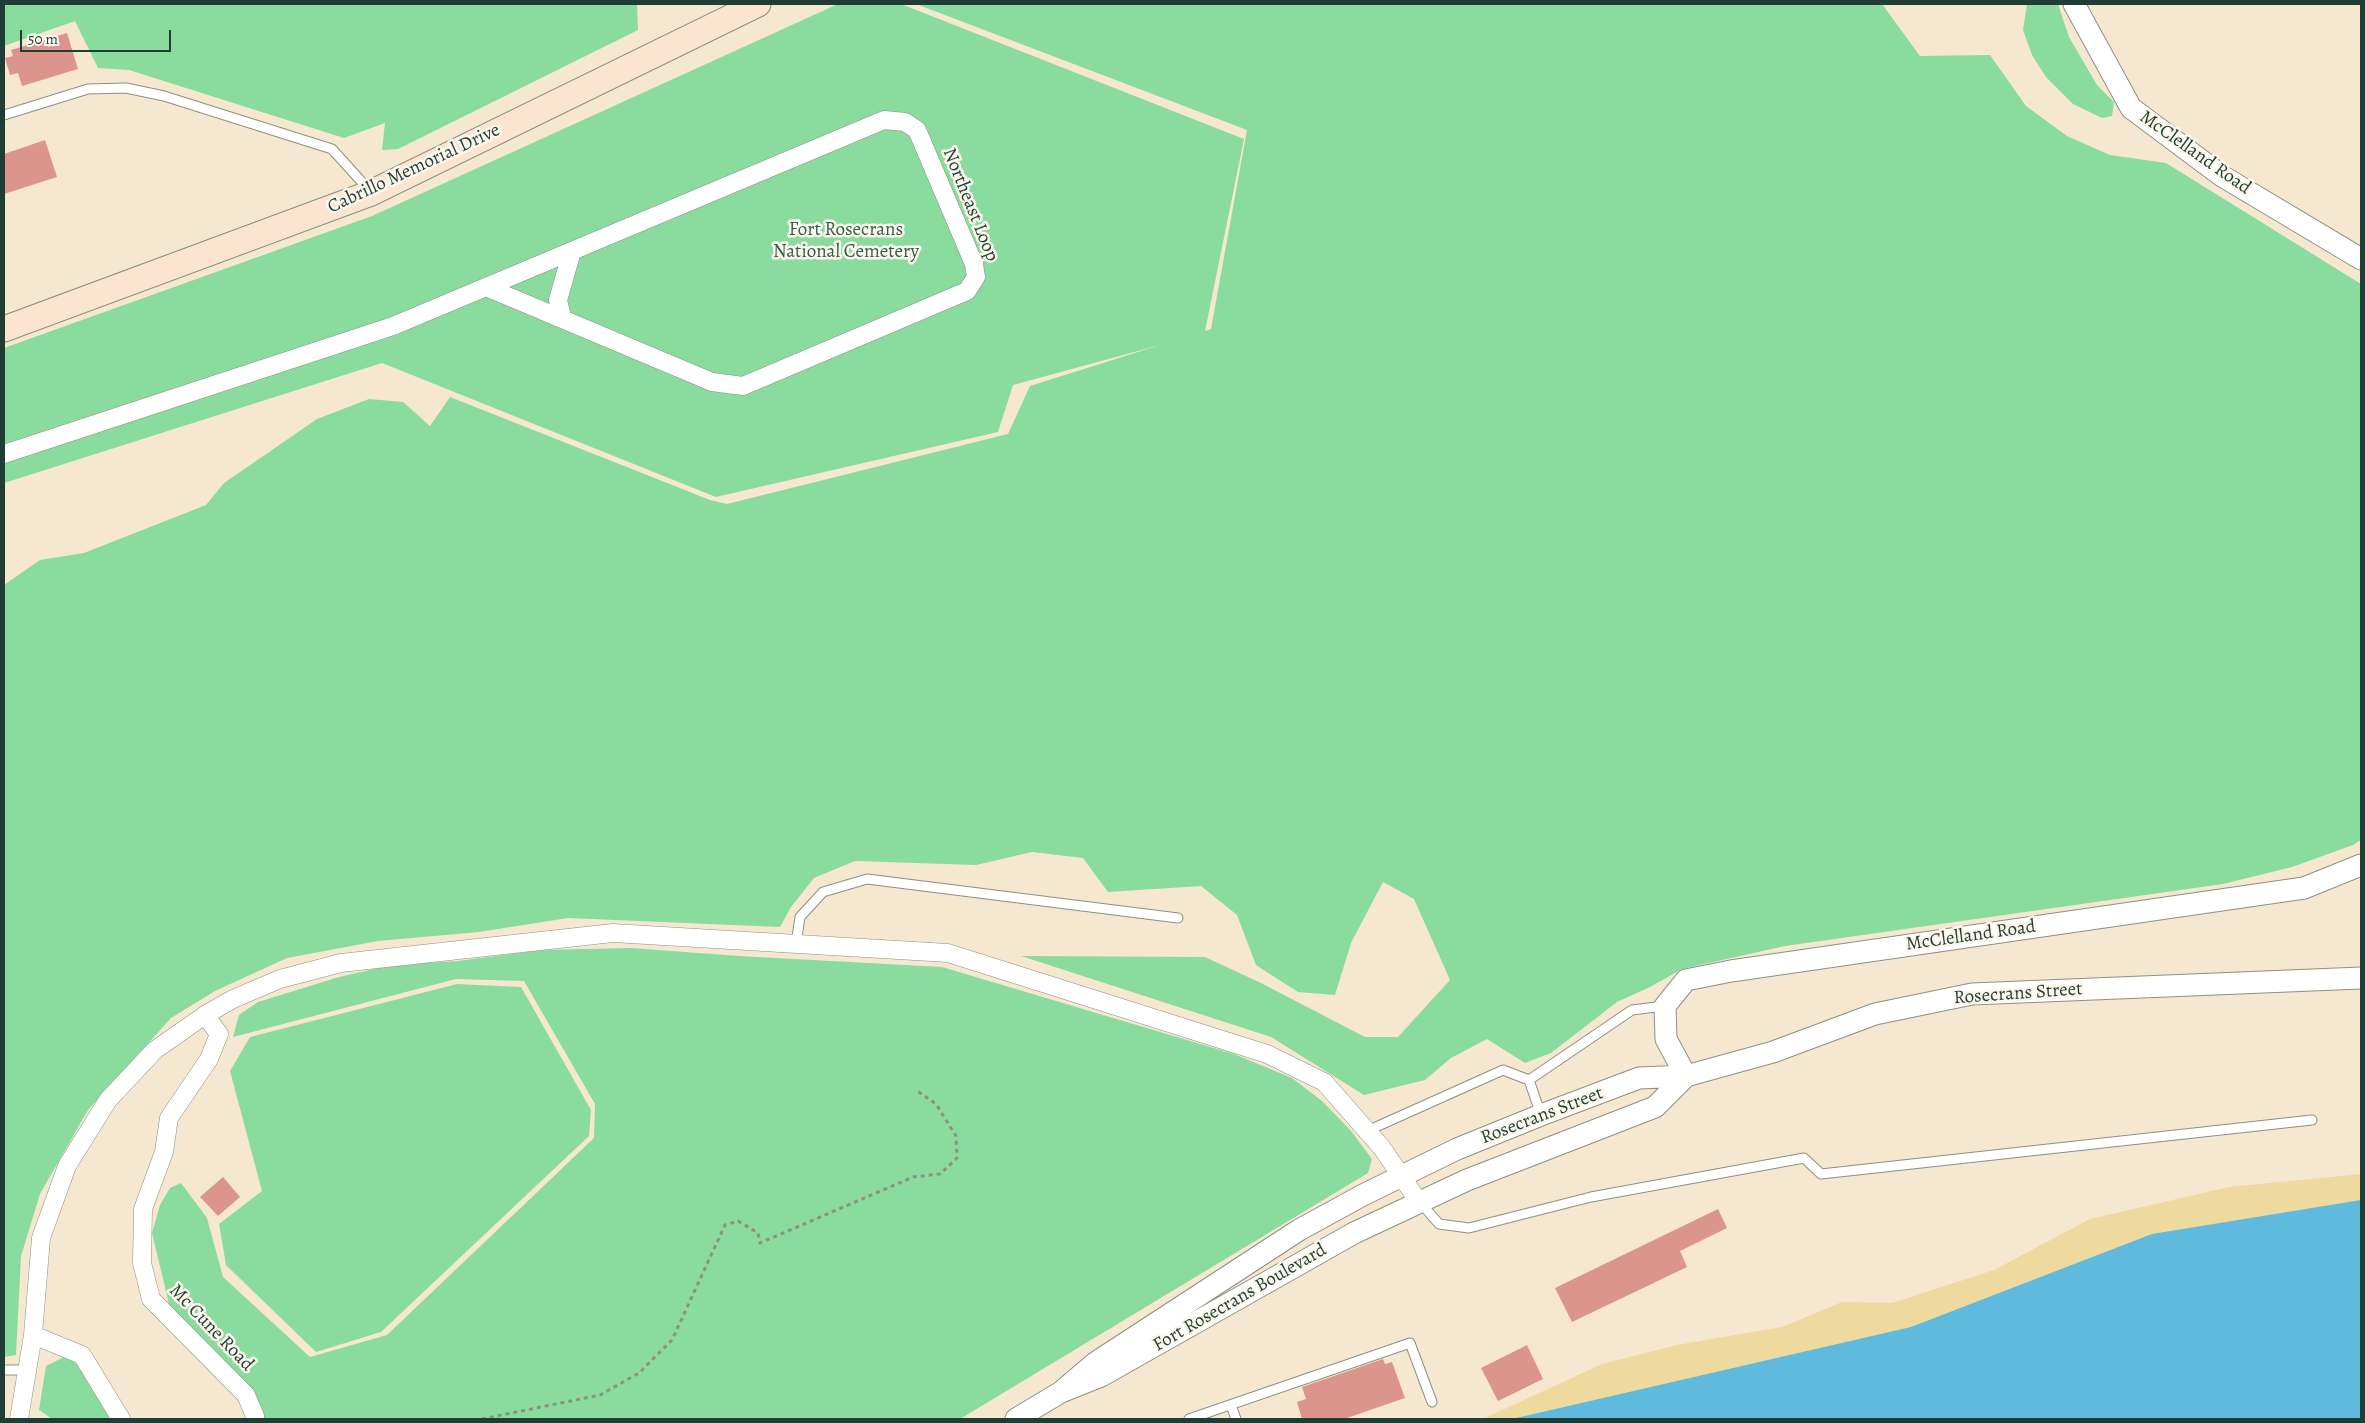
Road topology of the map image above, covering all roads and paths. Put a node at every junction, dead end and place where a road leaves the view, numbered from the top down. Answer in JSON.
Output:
{"nodes":[{"id":1,"x":758,"y":4,"type":"edge"},
{"id":2,"x":2074,"y":4,"type":"edge"},
{"id":3,"x":4,"y":115,"type":"edge"},
{"id":4,"x":371,"y":193,"type":"junction"},
{"id":5,"x":572,"y":251,"type":"junction"},
{"id":6,"x":2361,"y":259,"type":"edge"},
{"id":7,"x":486,"y":286,"type":"junction"},
{"id":8,"x":566,"y":320,"type":"junction"},
{"id":9,"x":4,"y":329,"type":"edge"},
{"id":10,"x":4,"y":454,"type":"edge"},
{"id":11,"x":2361,"y":865,"type":"edge"},
{"id":12,"x":1178,"y":918,"type":"dead end"},
{"id":13,"x":796,"y":944,"type":"junction"},
{"id":14,"x":2361,"y":978,"type":"edge"},
{"id":15,"x":1665,"y":1006,"type":"junction"},
{"id":16,"x":206,"y":1015,"type":"junction"},
{"id":17,"x":1686,"y":1076,"type":"junction"},
{"id":18,"x":1529,"y":1080,"type":"junction"},
{"id":19,"x":916,"y":1090,"type":"dead end"},
{"id":20,"x":1541,"y":1115,"type":"junction"},
{"id":21,"x":2312,"y":1120,"type":"dead end"},
{"id":22,"x":1367,"y":1131,"type":"junction"},
{"id":23,"x":1403,"y":1176,"type":"junction"},
{"id":24,"x":1419,"y":1202,"type":"junction"},
{"id":25,"x":33,"y":1335,"type":"junction"},
{"id":26,"x":4,"y":1370,"type":"edge"},
{"id":27,"x":26,"y":1370,"type":"junction"},
{"id":28,"x":1061,"y":1392,"type":"junction"},
{"id":29,"x":1432,"y":1402,"type":"dead end"},
{"id":30,"x":1231,"y":1405,"type":"junction"},
{"id":31,"x":19,"y":1419,"type":"edge"},
{"id":32,"x":121,"y":1419,"type":"edge"},
{"id":33,"x":254,"y":1419,"type":"edge"},
{"id":34,"x":482,"y":1419,"type":"edge"},
{"id":35,"x":1016,"y":1419,"type":"edge"},
{"id":36,"x":1190,"y":1419,"type":"edge"},
{"id":37,"x":1236,"y":1419,"type":"edge"}],
"edges":[{"from":1,"to":4,"type":"main road","name":"Cabrillo Memorial Drive"},
{"from":2,"to":6,"type":"street","name":"McClelland Road"},
{"from":3,"to":4,"type":"lane"},
{"from":4,"to":9,"type":"main road","name":"Cabrillo Memorial Drive"},
{"from":5,"to":7,"type":"street","name":"Northeast Loop"},
{"from":5,"to":8,"type":"street"},
{"from":5,"to":8,"type":"street","name":"Northeast Loop"},
{"from":7,"to":8,"type":"street","name":"Northeast Loop"},
{"from":7,"to":10,"type":"street"},
{"from":11,"to":15,"type":"street","name":"McClelland Road"},
{"from":12,"to":13,"type":"lane"},
{"from":13,"to":16,"type":"street"},
{"from":13,"to":22,"type":"street"},
{"from":14,"to":17,"type":"street","name":"Rosecrans Street"},
{"from":15,"to":17,"type":"street"},
{"from":15,"to":18,"type":"lane"},
{"from":16,"to":25,"type":"street"},
{"from":16,"to":33,"type":"street","name":"Mc Cune Road"},
{"from":17,"to":20,"type":"street","name":"Rosecrans Street"},
{"from":17,"to":24,"type":"street","name":"Rosecrans Street"},
{"from":18,"to":20,"type":"lane"},
{"from":18,"to":22,"type":"lane"},
{"from":19,"to":34,"type":"path"},
{"from":20,"to":23,"type":"street","name":"Rosecrans Street"},
{"from":21,"to":24,"type":"lane"},
{"from":22,"to":23,"type":"street"},
{"from":23,"to":24,"type":"street"},
{"from":23,"to":28,"type":"street","name":"Fort Rosecrans Boulevard"},
{"from":24,"to":28,"type":"street","name":"Fort Rosecrans Boulevard"},
{"from":25,"to":27,"type":"street"},
{"from":25,"to":32,"type":"street"},
{"from":26,"to":27,"type":"lane"},
{"from":27,"to":31,"type":"street"},
{"from":28,"to":35,"type":"street","name":"Fort Rosecrans Boulevard"},
{"from":29,"to":30,"type":"lane"},
{"from":30,"to":36,"type":"lane"},
{"from":30,"to":37,"type":"lane"}]}
